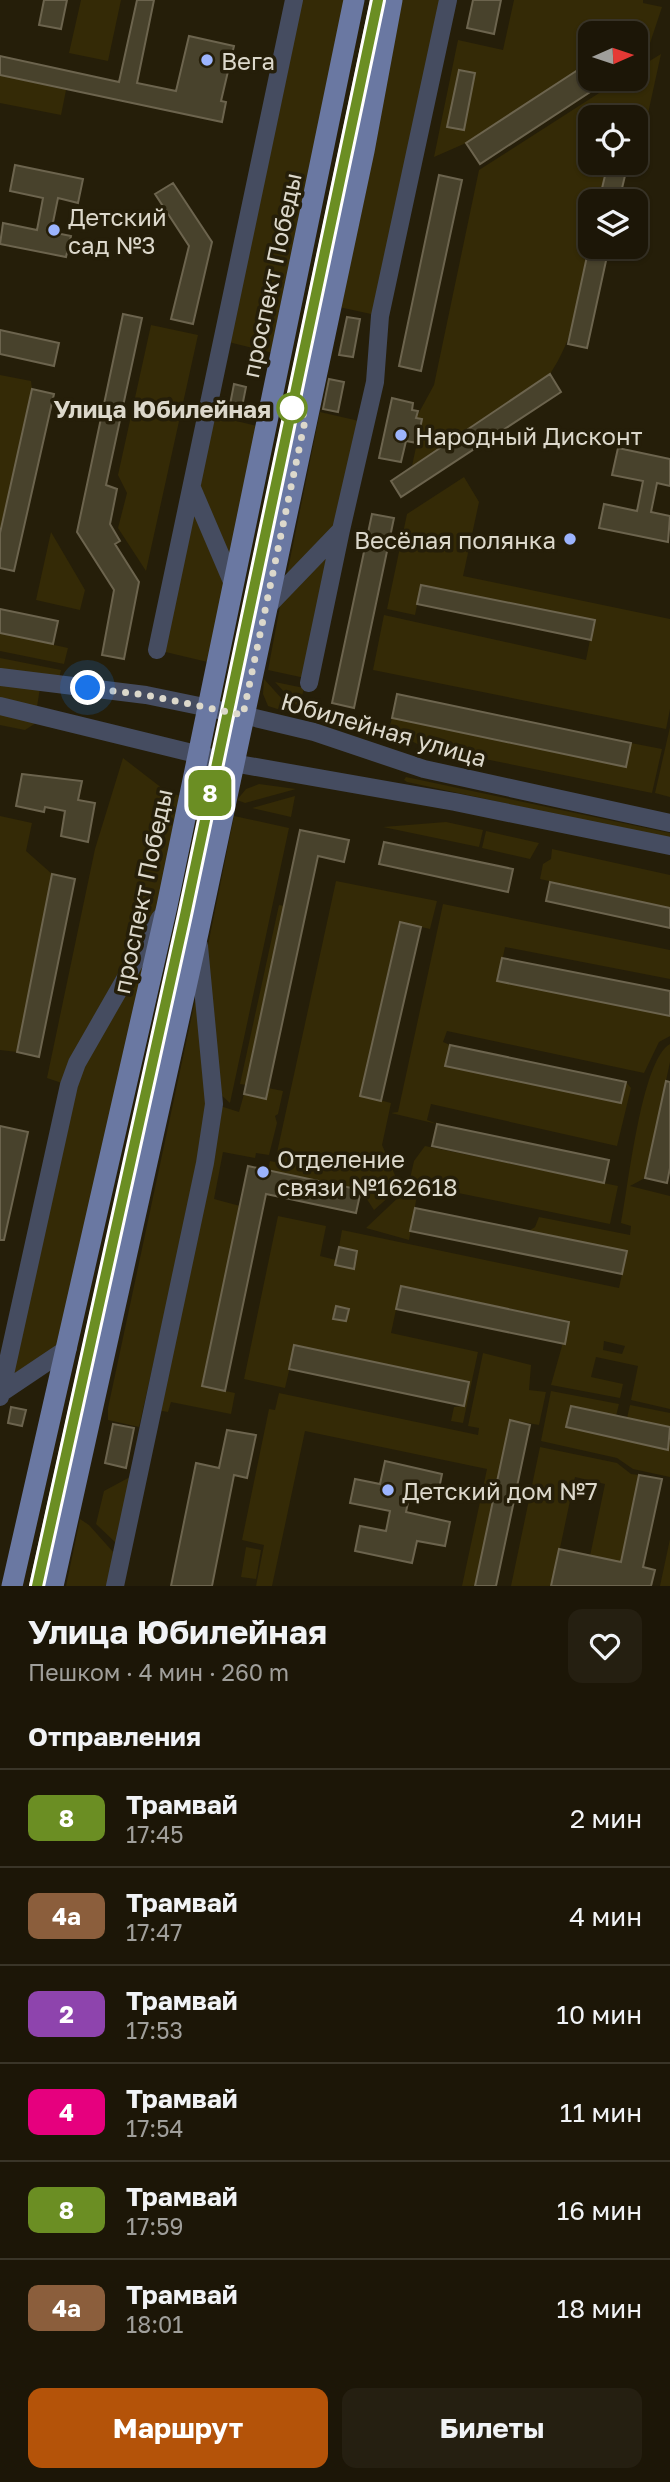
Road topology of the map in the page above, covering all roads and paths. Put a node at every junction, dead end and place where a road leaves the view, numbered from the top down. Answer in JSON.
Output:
{"nodes":[{"id":1,"x":294,"y":0,"type":"edge"},
{"id":2,"x":354,"y":0,"type":"edge"},
{"id":3,"x":392,"y":0,"type":"edge"},
{"id":4,"x":448,"y":0,"type":"edge"},
{"id":5,"x":192,"y":488,"type":"junction"},
{"id":6,"x":341,"y":530,"type":"junction"},
{"id":7,"x":233,"y":584,"type":"junction"},
{"id":8,"x":266,"y":608,"type":"junction"},
{"id":9,"x":157,"y":650,"type":"dead end"},
{"id":10,"x":0,"y":677,"type":"edge"},
{"id":11,"x":48,"y":683,"type":"junction"},
{"id":12,"x":309,"y":683,"type":"dead end"},
{"id":13,"x":0,"y":706,"type":"edge"},
{"id":14,"x":207,"y":707,"type":"junction"},
{"id":15,"x":41,"y":715,"type":"junction"},
{"id":16,"x":243,"y":715,"type":"junction"},
{"id":17,"x":197,"y":755,"type":"junction"},
{"id":18,"x":400,"y":760,"type":"junction"},
{"id":19,"x":233,"y":763,"type":"junction"},
{"id":20,"x":392,"y":791,"type":"junction"},
{"id":21,"x":670,"y":822,"type":"edge"},
{"id":22,"x":670,"y":846,"type":"edge"},
{"id":23,"x":167,"y":906,"type":"junction"},
{"id":24,"x":198,"y":933,"type":"junction"},
{"id":25,"x":68,"y":1348,"type":"junction"},
{"id":26,"x":1,"y":1395,"type":"edge"},
{"id":27,"x":12,"y":1586,"type":"edge"},
{"id":28,"x":53,"y":1586,"type":"edge"},
{"id":29,"x":115,"y":1586,"type":"edge"}],
"edges":[{"from":1,"to":5,"type":"street"},
{"from":2,"to":7,"type":"main road","name":"проспект Победы"},
{"from":3,"to":8,"type":"main road"},
{"from":4,"to":6,"type":"street"},
{"from":5,"to":7,"type":"street"},
{"from":5,"to":9,"type":"street"},
{"from":6,"to":8,"type":"street"},
{"from":6,"to":12,"type":"street"},
{"from":7,"to":14,"type":"main road","name":"проспект Победы"},
{"from":8,"to":16,"type":"main road"},
{"from":10,"to":11,"type":"street","name":"Юбилейная улица"},
{"from":11,"to":14,"type":"street","name":"Юбилейная улица"},
{"from":11,"to":15,"type":"street"},
{"from":13,"to":15,"type":"street","name":"Юбилейная улица"},
{"from":14,"to":16,"type":"street","name":"Юбилейная улица"},
{"from":14,"to":17,"type":"main road","name":"проспект Победы"},
{"from":15,"to":17,"type":"street","name":"Юбилейная улица"},
{"from":16,"to":18,"type":"street","name":"Юбилейная улица"},
{"from":16,"to":19,"type":"main road"},
{"from":17,"to":19,"type":"street","name":"Юбилейная улица"},
{"from":17,"to":23,"type":"main road","name":"проспект Победы"},
{"from":18,"to":20,"type":"street"},
{"from":18,"to":21,"type":"street","name":"Юбилейная улица"},
{"from":19,"to":20,"type":"street","name":"Юбилейная улица"},
{"from":19,"to":24,"type":"main road"},
{"from":20,"to":22,"type":"street","name":"Юбилейная улица"},
{"from":23,"to":25,"type":"main road","name":"проспект Победы"},
{"from":23,"to":26,"type":"street"},
{"from":24,"to":28,"type":"main road"},
{"from":24,"to":29,"type":"street"},
{"from":25,"to":26,"type":"street"},
{"from":25,"to":27,"type":"main road","name":"проспект Победы"}]}
